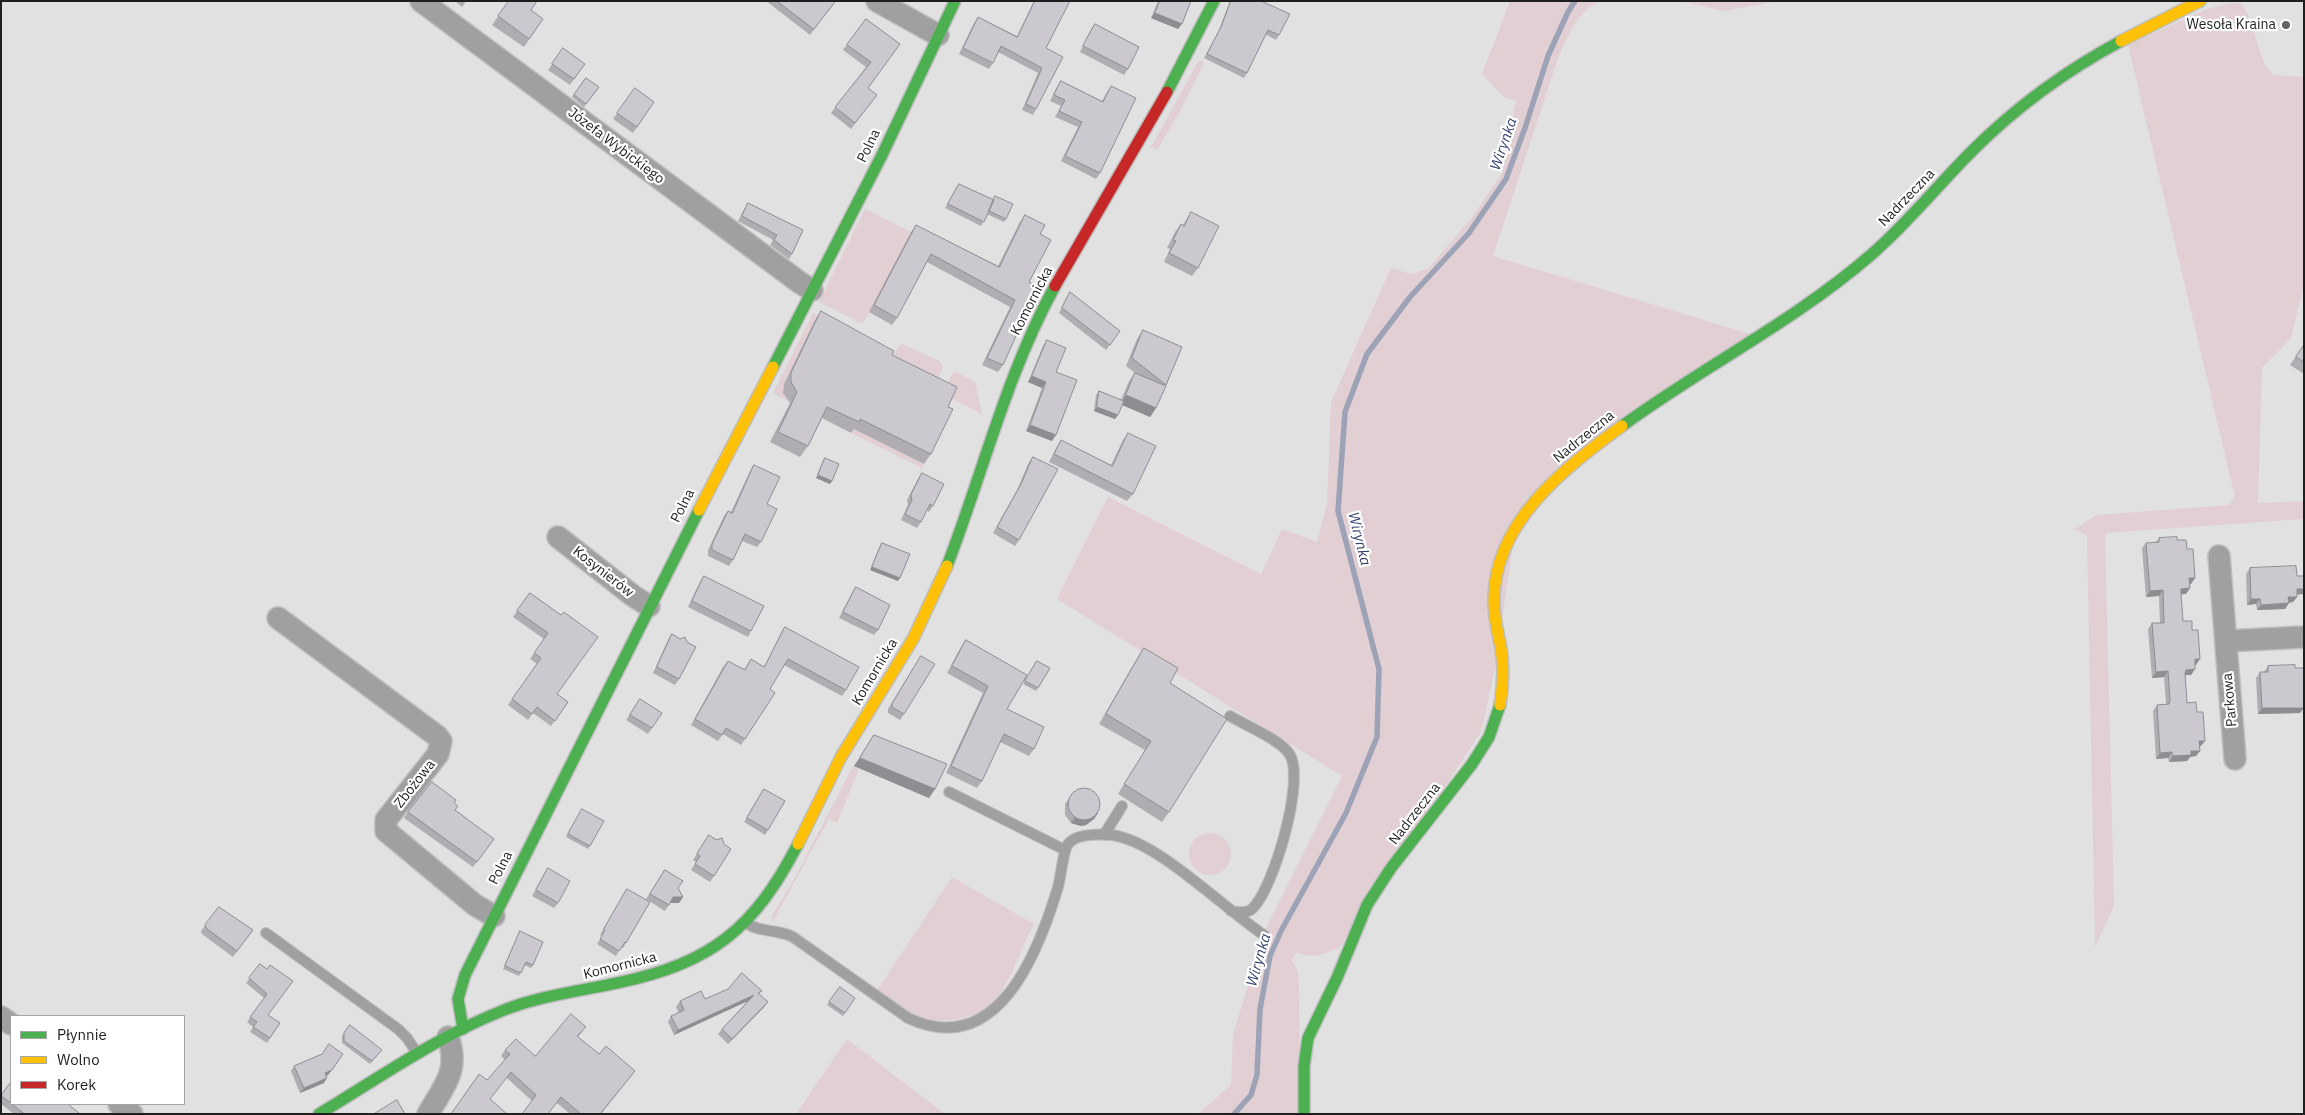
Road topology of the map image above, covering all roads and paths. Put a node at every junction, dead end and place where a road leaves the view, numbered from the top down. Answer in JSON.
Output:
{"nodes":[{"id":1,"x":421,"y":1,"type":"edge"},
{"id":2,"x":877,"y":1,"type":"edge"},
{"id":3,"x":955,"y":1,"type":"edge"},
{"id":4,"x":1214,"y":1,"type":"edge"},
{"id":5,"x":2200,"y":1,"type":"edge"},
{"id":6,"x":938,"y":35,"type":"junction"},
{"id":7,"x":812,"y":290,"type":"junction"},
{"id":8,"x":558,"y":537,"type":"dead end"},
{"id":9,"x":2219,"y":556,"type":"dead end"},
{"id":10,"x":649,"y":606,"type":"junction"},
{"id":11,"x":278,"y":618,"type":"dead end"},
{"id":12,"x":2304,"y":637,"type":"edge"},
{"id":13,"x":2226,"y":641,"type":"junction"},
{"id":14,"x":1230,"y":716,"type":"dead end"},
{"id":15,"x":2235,"y":759,"type":"dead end"},
{"id":16,"x":949,"y":792,"type":"dead end"},
{"id":17,"x":1122,"y":806,"type":"dead end"},
{"id":18,"x":1104,"y":835,"type":"junction"},
{"id":19,"x":1065,"y":850,"type":"junction"},
{"id":20,"x":1231,"y":912,"type":"junction"},
{"id":21,"x":494,"y":916,"type":"junction"},
{"id":22,"x":746,"y":922,"type":"junction"},
{"id":23,"x":266,"y":933,"type":"dead end"},
{"id":24,"x":1264,"y":935,"type":"dead end"},
{"id":25,"x":455,"y":1033,"type":"junction"},
{"id":26,"x":418,"y":1055,"type":"junction"},
{"id":27,"x":119,"y":1105,"type":"edge"},
{"id":28,"x":132,"y":1114,"type":"edge"},
{"id":29,"x":319,"y":1114,"type":"edge"},
{"id":30,"x":428,"y":1114,"type":"edge"},
{"id":31,"x":1304,"y":1114,"type":"edge"}],
"edges":[{"from":1,"to":7,"type":"street","name":"Józefa Wybickiego"},
{"from":2,"to":6,"type":"street"},
{"from":3,"to":6,"type":"street","name":"Polna"},
{"from":4,"to":22,"type":"street","name":"Komornicka"},
{"from":5,"to":31,"type":"street","name":"Nadrzeczna"},
{"from":6,"to":7,"type":"street","name":"Polna"},
{"from":7,"to":10,"type":"street","name":"Polna"},
{"from":8,"to":10,"type":"street","name":"Kosynierów"},
{"from":9,"to":13,"type":"street","name":"Parkowa"},
{"from":10,"to":21,"type":"street","name":"Polna"},
{"from":11,"to":21,"type":"street","name":"Zbożowa"},
{"from":12,"to":13,"type":"street"},
{"from":13,"to":15,"type":"street","name":"Parkowa"},
{"from":14,"to":20,"type":"lane"},
{"from":16,"to":19,"type":"lane"},
{"from":17,"to":18,"type":"lane"},
{"from":18,"to":19,"type":"lane"},
{"from":18,"to":20,"type":"lane"},
{"from":19,"to":22,"type":"lane"},
{"from":20,"to":24,"type":"lane"},
{"from":21,"to":25,"type":"street","name":"Polna"},
{"from":22,"to":25,"type":"street","name":"Komornicka"},
{"from":23,"to":26,"type":"lane"},
{"from":25,"to":26,"type":"street","name":"Komornicka"},
{"from":25,"to":30,"type":"street"},
{"from":26,"to":29,"type":"street","name":"Komornicka"},
{"from":27,"to":28,"type":"street"}]}
